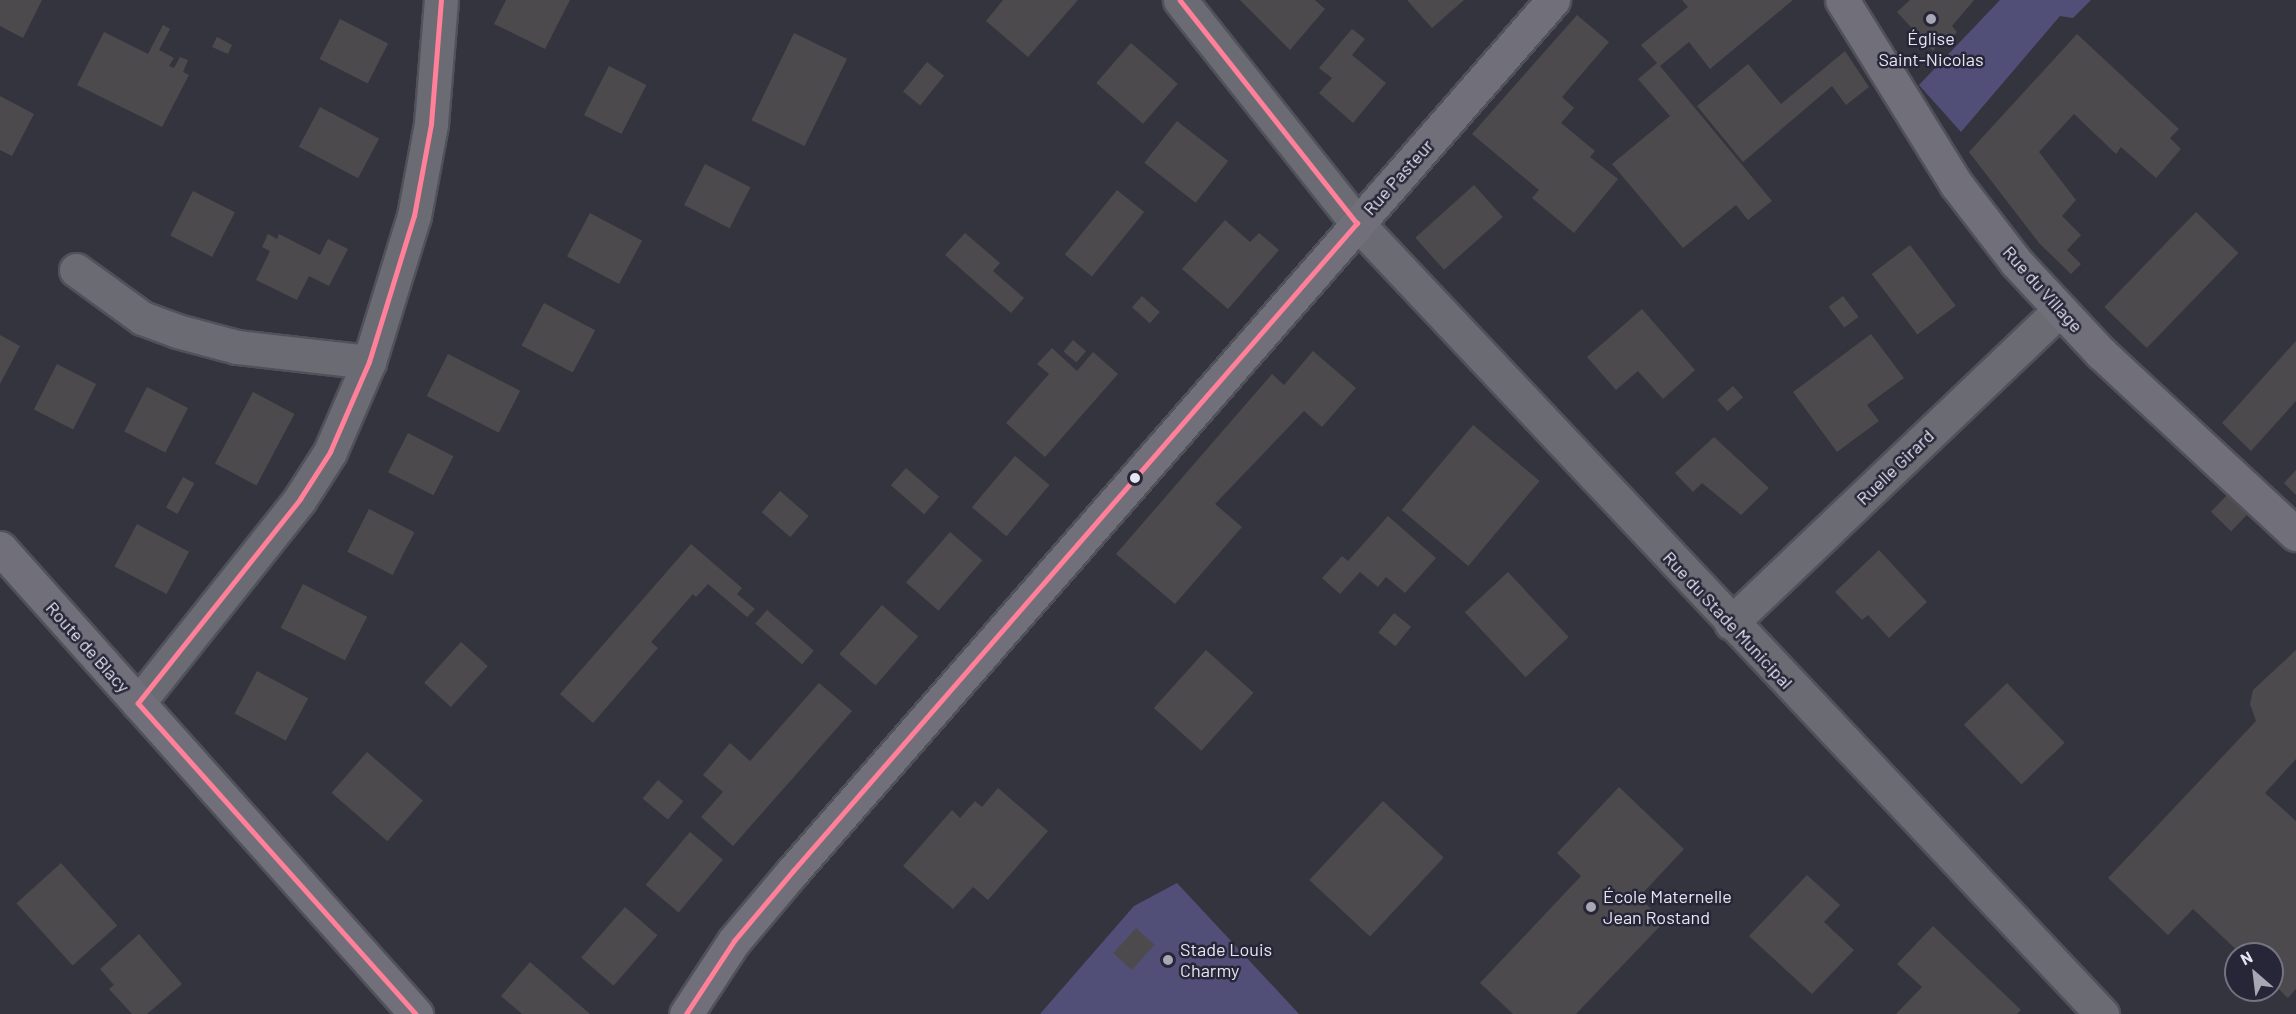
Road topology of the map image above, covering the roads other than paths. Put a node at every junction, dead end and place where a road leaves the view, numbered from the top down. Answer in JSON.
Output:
{"nodes":[{"id":1,"x":441,"y":0,"type":"edge"},
{"id":2,"x":1180,"y":0,"type":"edge"},
{"id":3,"x":1553,"y":0,"type":"edge"},
{"id":4,"x":1842,"y":0,"type":"edge"},
{"id":5,"x":1357,"y":222,"type":"junction"},
{"id":6,"x":76,"y":270,"type":"dead end"},
{"id":7,"x":2060,"y":310,"type":"junction"},
{"id":8,"x":369,"y":362,"type":"junction"},
{"id":9,"x":2296,"y":534,"type":"edge"},
{"id":10,"x":0,"y":548,"type":"edge"},
{"id":11,"x":1731,"y":623,"type":"junction"},
{"id":12,"x":138,"y":703,"type":"junction"},
{"id":13,"x":416,"y":1014,"type":"edge"},
{"id":14,"x":686,"y":1014,"type":"edge"},
{"id":15,"x":2102,"y":1014,"type":"edge"}],
"edges":[{"from":1,"to":8,"type":"street"},
{"from":2,"to":5,"type":"street","name":"Rue du Stade Municipal"},
{"from":3,"to":5,"type":"street","name":"Rue Pasteur"},
{"from":4,"to":7,"type":"street","name":"Rue du Village"},
{"from":5,"to":11,"type":"street","name":"Rue du Stade Municipal"},
{"from":5,"to":14,"type":"street","name":"Rue Pasteur"},
{"from":6,"to":8,"type":"street"},
{"from":7,"to":9,"type":"street","name":"Rue du Village"},
{"from":7,"to":11,"type":"street","name":"Ruelle Girard"},
{"from":8,"to":12,"type":"street"},
{"from":10,"to":12,"type":"street","name":"Route de Blacy"},
{"from":11,"to":15,"type":"street","name":"Rue du Stade Municipal"},
{"from":12,"to":13,"type":"street","name":"Route de Blacy"}]}
